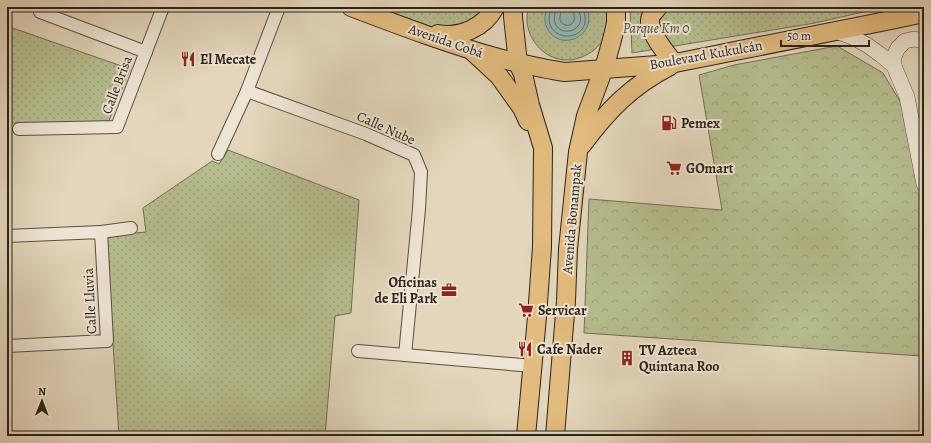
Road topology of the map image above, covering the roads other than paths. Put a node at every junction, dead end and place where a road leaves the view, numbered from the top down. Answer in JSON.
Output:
{"nodes":[{"id":1,"x":163,"y":7,"type":"edge"},
{"id":2,"x":279,"y":7,"type":"edge"},
{"id":3,"x":351,"y":7,"type":"edge"},
{"id":4,"x":494,"y":7,"type":"edge"},
{"id":5,"x":513,"y":7,"type":"edge"},
{"id":6,"x":616,"y":7,"type":"edge"},
{"id":7,"x":658,"y":7,"type":"edge"},
{"id":8,"x":40,"y":12,"type":"dead end"},
{"id":9,"x":924,"y":13,"type":"edge"},
{"id":10,"x":415,"y":31,"type":"junction"},
{"id":11,"x":836,"y":31,"type":"junction"},
{"id":12,"x":515,"y":32,"type":"junction"},
{"id":13,"x":612,"y":40,"type":"junction"},
{"id":14,"x":924,"y":41,"type":"edge"},
{"id":15,"x":471,"y":51,"type":"junction"},
{"id":16,"x":146,"y":52,"type":"junction"},
{"id":17,"x":676,"y":62,"type":"junction"},
{"id":18,"x":518,"y":63,"type":"junction"},
{"id":19,"x":894,"y":66,"type":"junction"},
{"id":20,"x":604,"y":68,"type":"junction"},
{"id":21,"x":552,"y":70,"type":"junction"},
{"id":22,"x":576,"y":71,"type":"junction"},
{"id":23,"x":247,"y":91,"type":"junction"},
{"id":24,"x":19,"y":129,"type":"dead end"},
{"id":25,"x":543,"y":148,"type":"junction"},
{"id":26,"x":578,"y":152,"type":"junction"},
{"id":27,"x":218,"y":154,"type":"dead end"},
{"id":28,"x":924,"y":184,"type":"edge"},
{"id":29,"x":131,"y":228,"type":"dead end"},
{"id":30,"x":101,"y":232,"type":"junction"},
{"id":31,"x":7,"y":236,"type":"edge"},
{"id":32,"x":542,"y":248,"type":"junction"},
{"id":33,"x":568,"y":250,"type":"junction"},
{"id":34,"x":538,"y":317,"type":"junction"},
{"id":35,"x":564,"y":319,"type":"junction"},
{"id":36,"x":7,"y":346,"type":"edge"},
{"id":37,"x":358,"y":351,"type":"dead end"},
{"id":38,"x":405,"y":355,"type":"junction"},
{"id":39,"x":533,"y":366,"type":"junction"},
{"id":40,"x":526,"y":436,"type":"edge"},
{"id":41,"x":555,"y":436,"type":"edge"}],
"edges":[{"from":1,"to":16,"type":"street","name":"Calle Brisa"},
{"from":2,"to":23,"type":"street"},
{"from":3,"to":10,"type":"main road","name":"Avenida Cobá"},
{"from":4,"to":10,"type":"main road"},
{"from":5,"to":12,"type":"main road","name":"Avenida Bonampak"},
{"from":6,"to":13,"type":"main road","name":"Avenida Bonampak"},
{"from":7,"to":17,"type":"main road"},
{"from":8,"to":16,"type":"street"},
{"from":9,"to":11,"type":"main road","name":"Boulevard Kukulcán"},
{"from":10,"to":15,"type":"main road","name":"Avenida Cobá"},
{"from":11,"to":17,"type":"main road","name":"Boulevard Kukulcán"},
{"from":11,"to":19,"type":"street"},
{"from":12,"to":18,"type":"main road","name":"Avenida Bonampak"},
{"from":12,"to":21,"type":"main road"},
{"from":13,"to":20,"type":"main road","name":"Avenida Bonampak"},
{"from":13,"to":22,"type":"main road"},
{"from":14,"to":19,"type":"street"},
{"from":15,"to":18,"type":"main road","name":"Avenida Cobá"},
{"from":15,"to":25,"type":"main road"},
{"from":16,"to":24,"type":"street","name":"Calle Brisa"},
{"from":17,"to":20,"type":"main road","name":"Boulevard Kukulcán"},
{"from":17,"to":26,"type":"main road"},
{"from":18,"to":21,"type":"main road","name":"Avenida Cobá"},
{"from":18,"to":25,"type":"main road","name":"Avenida Bonampak"},
{"from":19,"to":28,"type":"street"},
{"from":20,"to":22,"type":"main road","name":"Boulevard Kukulcán"},
{"from":20,"to":26,"type":"main road","name":"Avenida Bonampak"},
{"from":21,"to":22,"type":"main road","name":"Boulevard Kukulcán"},
{"from":23,"to":27,"type":"street"},
{"from":23,"to":38,"type":"street","name":"Calle Nube"},
{"from":25,"to":32,"type":"main road","name":"Avenida Bonampak"},
{"from":26,"to":33,"type":"main road","name":"Avenida Bonampak"},
{"from":29,"to":30,"type":"street"},
{"from":30,"to":31,"type":"street"},
{"from":30,"to":36,"type":"street","name":"Calle Lluvia"},
{"from":32,"to":33,"type":"main road"},
{"from":32,"to":34,"type":"main road","name":"Avenida Bonampak"},
{"from":33,"to":35,"type":"main road","name":"Avenida Bonampak"},
{"from":34,"to":35,"type":"main road"},
{"from":34,"to":39,"type":"main road","name":"Avenida Bonampak"},
{"from":35,"to":41,"type":"main road","name":"Avenida Bonampak"},
{"from":37,"to":38,"type":"street"},
{"from":38,"to":39,"type":"street"},
{"from":39,"to":40,"type":"main road","name":"Avenida Bonampak"}]}
